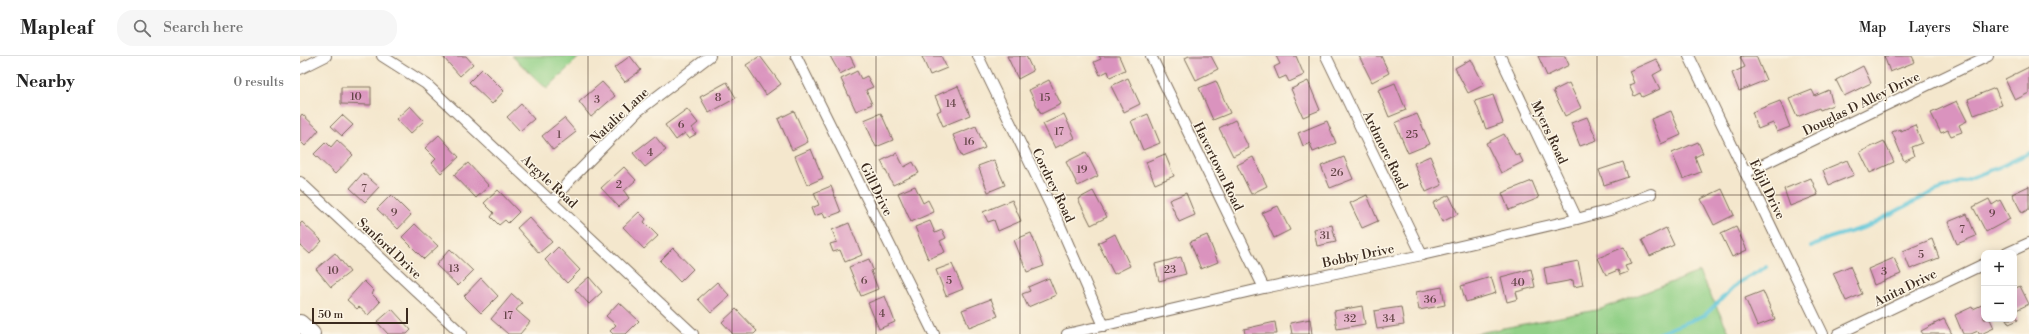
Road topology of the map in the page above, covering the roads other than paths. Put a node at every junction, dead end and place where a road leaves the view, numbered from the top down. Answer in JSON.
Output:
{"nodes":[{"id":1,"x":326,"y":56,"type":"edge"},
{"id":2,"x":382,"y":56,"type":"edge"},
{"id":3,"x":710,"y":56,"type":"edge"},
{"id":4,"x":796,"y":56,"type":"edge"},
{"id":5,"x":978,"y":56,"type":"edge"},
{"id":6,"x":1151,"y":56,"type":"edge"},
{"id":7,"x":1326,"y":56,"type":"edge"},
{"id":8,"x":1500,"y":56,"type":"edge"},
{"id":9,"x":1689,"y":56,"type":"edge"},
{"id":10,"x":1988,"y":56,"type":"edge"},
{"id":11,"x":300,"y":69,"type":"edge"},
{"id":12,"x":1745,"y":173,"type":"junction"},
{"id":13,"x":300,"y":182,"type":"edge"},
{"id":14,"x":1651,"y":194,"type":"dead end"},
{"id":15,"x":552,"y":201,"type":"junction"},
{"id":16,"x":1577,"y":219,"type":"junction"},
{"id":17,"x":2029,"y":242,"type":"edge"},
{"id":18,"x":2013,"y":250,"type":"edge"},
{"id":19,"x":1422,"y":255,"type":"junction"},
{"id":20,"x":1981,"y":265,"type":"edge"},
{"id":21,"x":1264,"y":288,"type":"junction"},
{"id":22,"x":300,"y":323,"type":"edge"},
{"id":23,"x":1104,"y":326,"type":"junction"},
{"id":24,"x":312,"y":334,"type":"edge"},
{"id":25,"x":462,"y":334,"type":"edge"},
{"id":26,"x":693,"y":334,"type":"edge"},
{"id":27,"x":934,"y":334,"type":"edge"},
{"id":28,"x":1067,"y":334,"type":"edge"},
{"id":29,"x":1823,"y":334,"type":"edge"},
{"id":30,"x":1838,"y":334,"type":"edge"}],
"edges":[{"from":1,"to":11,"type":"street"},
{"from":2,"to":15,"type":"street","name":"Argyle Road"},
{"from":3,"to":15,"type":"street","name":"Natalie Lane"},
{"from":4,"to":27,"type":"street","name":"Gill Drive"},
{"from":5,"to":23,"type":"street","name":"Cordrey Road"},
{"from":6,"to":21,"type":"street","name":"Havertown Road"},
{"from":7,"to":19,"type":"street","name":"Ardmore Road"},
{"from":8,"to":16,"type":"street","name":"Myers Road"},
{"from":9,"to":12,"type":"street","name":"Edjil Drive"},
{"from":10,"to":12,"type":"street","name":"Douglas D Alley Drive"},
{"from":12,"to":29,"type":"street","name":"Edjil Drive"},
{"from":13,"to":25,"type":"street","name":"Sanford Drive"},
{"from":14,"to":16,"type":"street","name":"Bobby Drive"},
{"from":15,"to":26,"type":"street","name":"Argyle Road"},
{"from":16,"to":19,"type":"street","name":"Bobby Drive"},
{"from":17,"to":18,"type":"street"},
{"from":19,"to":21,"type":"street","name":"Bobby Drive"},
{"from":20,"to":30,"type":"street","name":"Anita Drive"},
{"from":21,"to":23,"type":"street","name":"Bobby Drive"},
{"from":22,"to":24,"type":"main road"},
{"from":23,"to":28,"type":"street","name":"Bobby Drive"}]}
